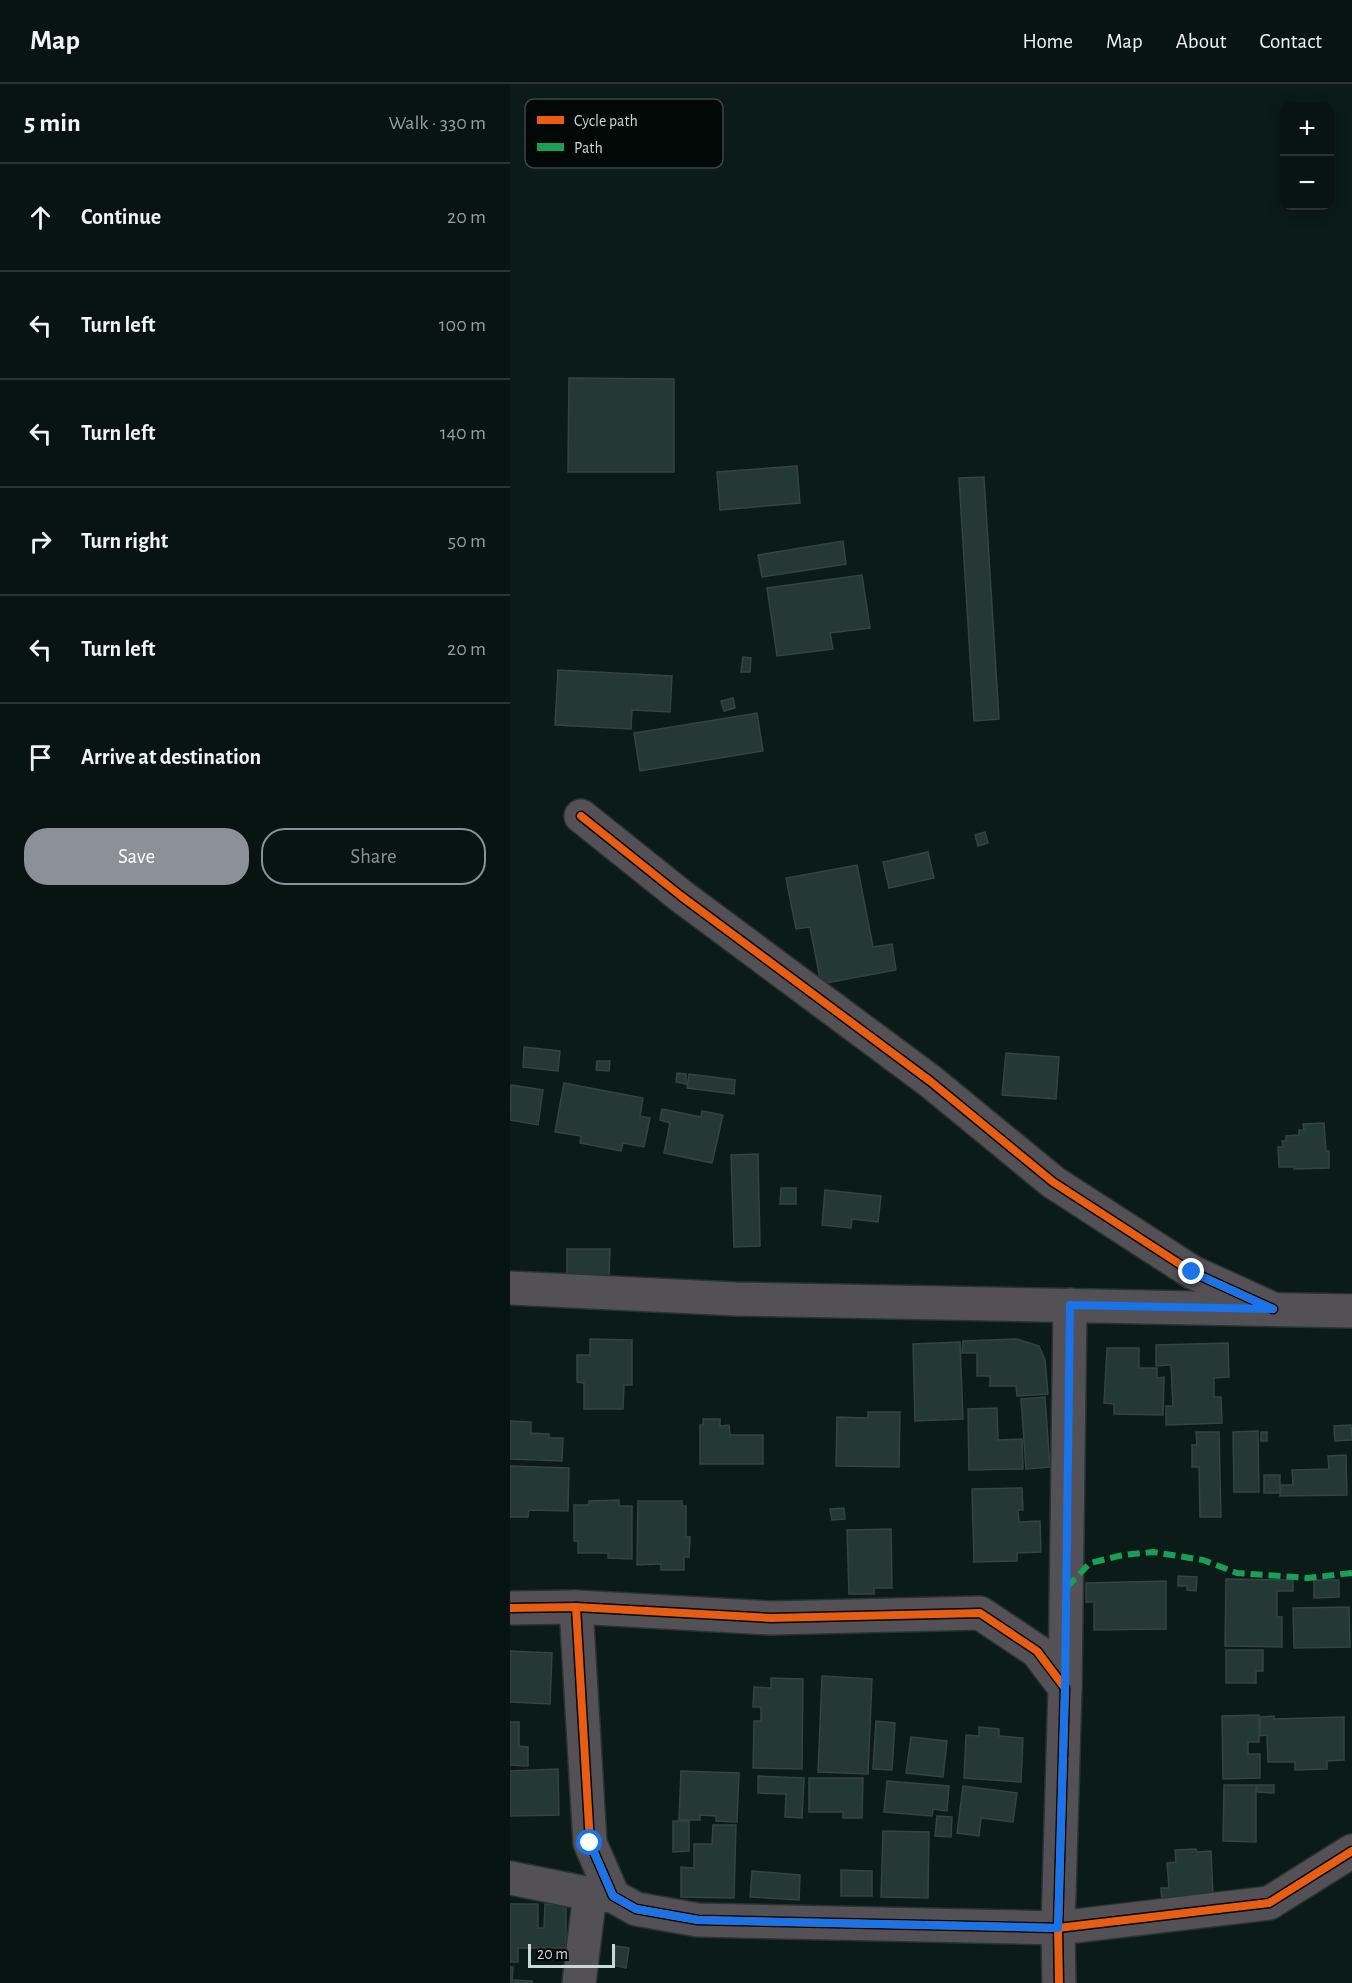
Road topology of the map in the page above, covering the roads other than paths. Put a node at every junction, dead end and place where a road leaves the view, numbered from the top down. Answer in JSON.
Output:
{"nodes":[{"id":1,"x":581,"y":816,"type":"dead end"},
{"id":2,"x":510,"y":1287,"type":"edge"},
{"id":3,"x":1070,"y":1305,"type":"junction"},
{"id":4,"x":1273,"y":1309,"type":"junction"},
{"id":5,"x":1352,"y":1311,"type":"edge"},
{"id":6,"x":576,"y":1607,"type":"junction"},
{"id":7,"x":510,"y":1608,"type":"edge"},
{"id":8,"x":1065,"y":1688,"type":"junction"},
{"id":9,"x":1352,"y":1851,"type":"edge"},
{"id":10,"x":510,"y":1878,"type":"edge"},
{"id":11,"x":602,"y":1895,"type":"junction"},
{"id":12,"x":1058,"y":1928,"type":"junction"},
{"id":13,"x":579,"y":1983,"type":"edge"},
{"id":14,"x":1059,"y":1983,"type":"edge"}],
"edges":[{"from":1,"to":4,"type":"street"},
{"from":2,"to":3,"type":"street"},
{"from":3,"to":4,"type":"street"},
{"from":3,"to":8,"type":"street"},
{"from":4,"to":5,"type":"street"},
{"from":6,"to":7,"type":"street"},
{"from":6,"to":8,"type":"street"},
{"from":6,"to":11,"type":"street"},
{"from":8,"to":12,"type":"street"},
{"from":9,"to":12,"type":"street"},
{"from":10,"to":11,"type":"street"},
{"from":11,"to":12,"type":"street"},
{"from":11,"to":13,"type":"street"},
{"from":12,"to":14,"type":"street"}]}
